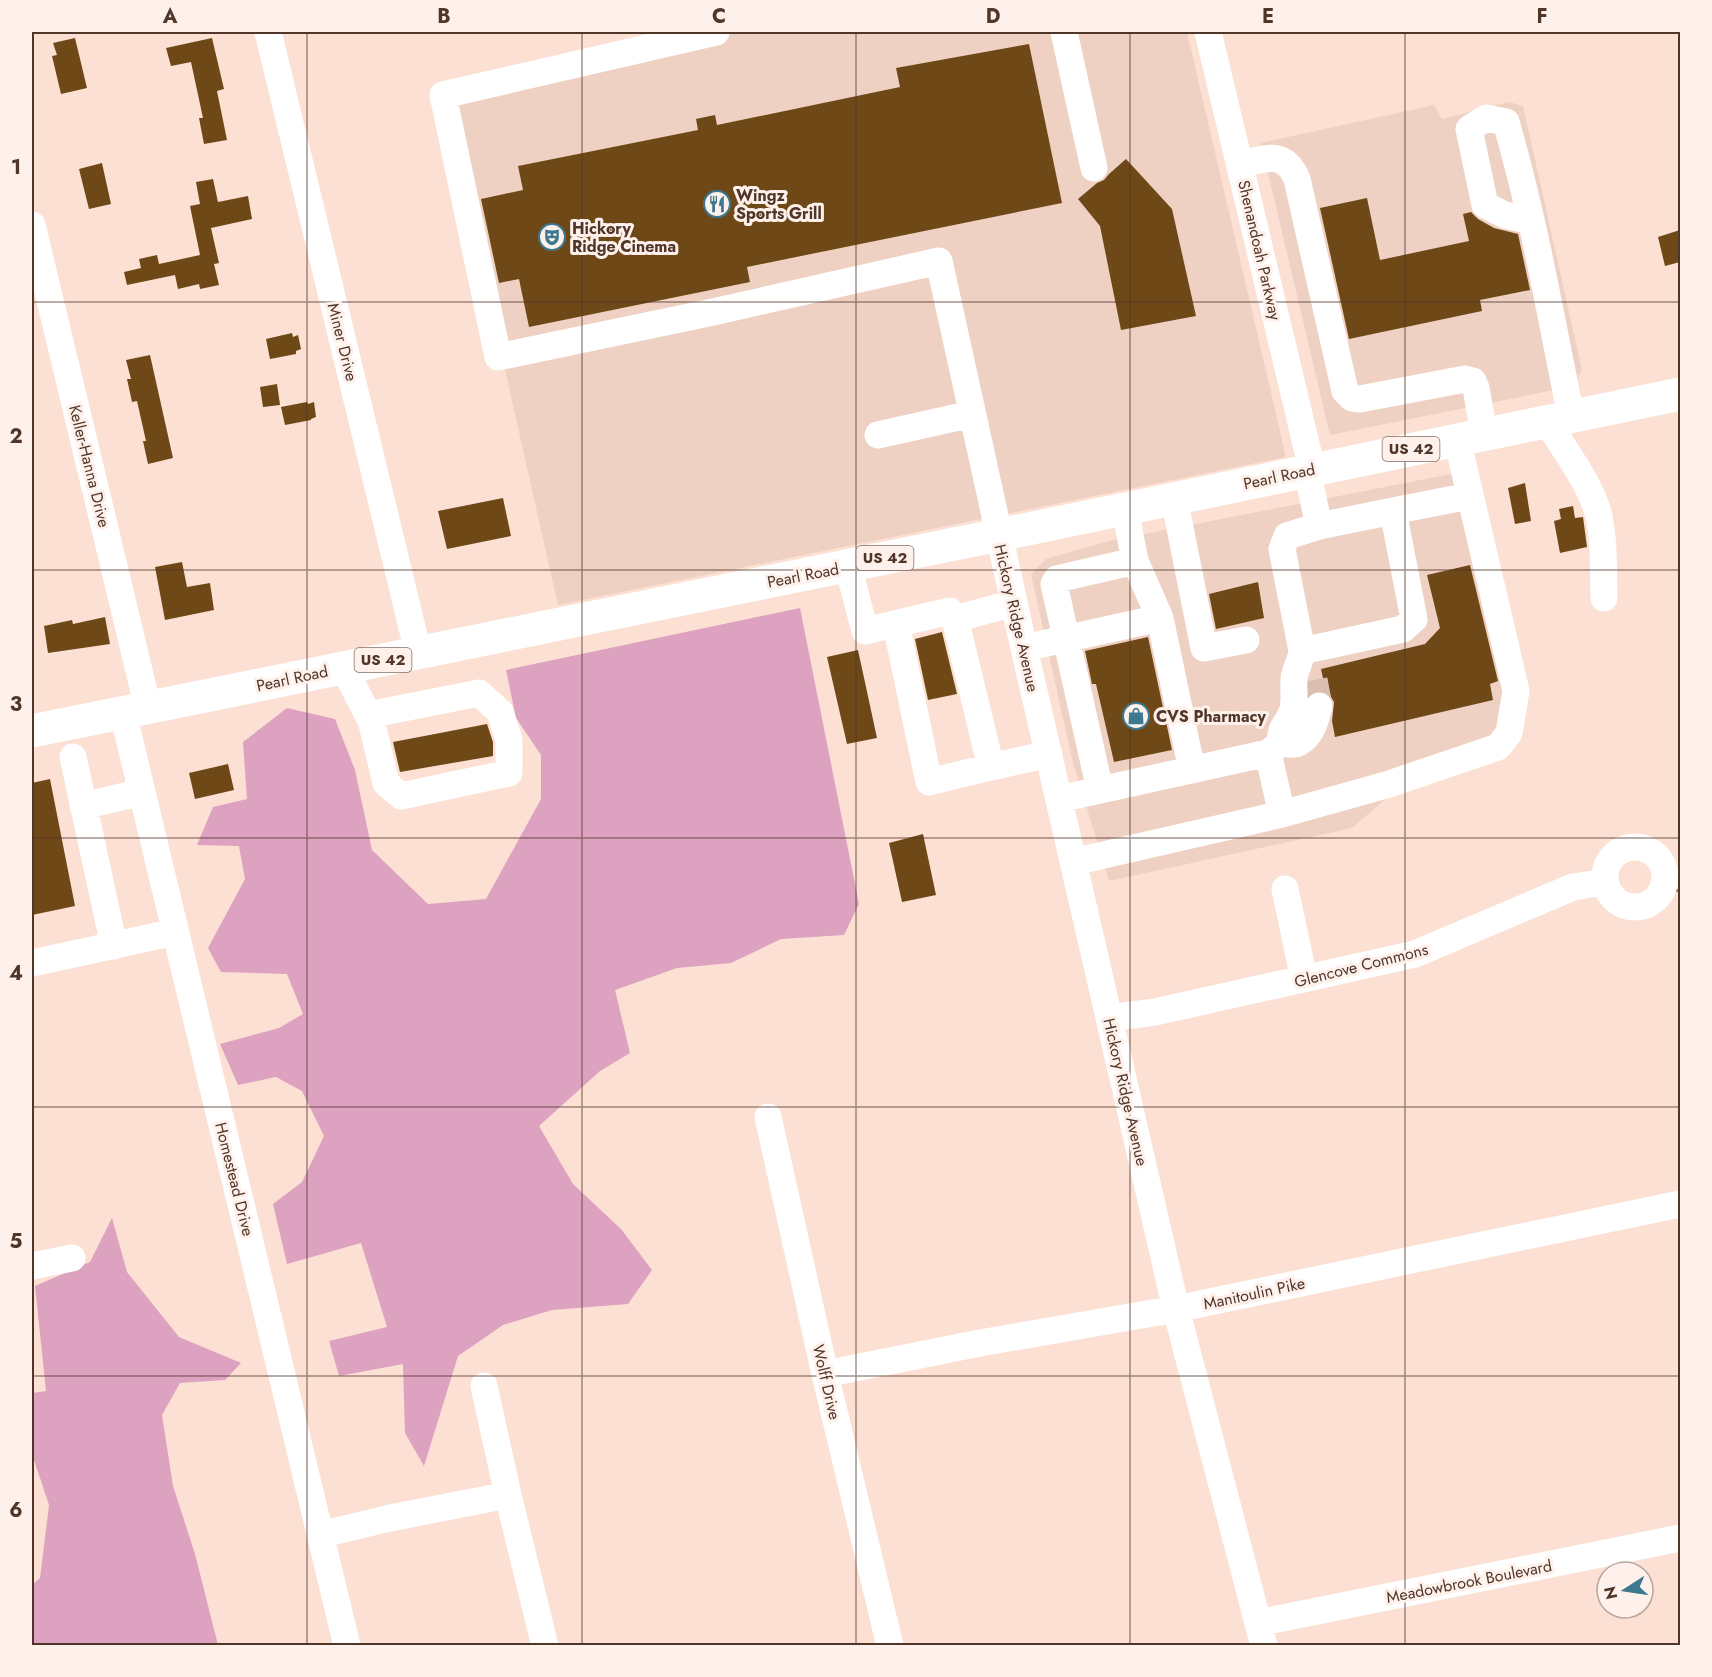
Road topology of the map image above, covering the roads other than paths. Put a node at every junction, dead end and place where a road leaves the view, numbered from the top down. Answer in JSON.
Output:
{"nodes":[{"id":1,"x":268,"y":32,"type":"edge"},
{"id":2,"x":716,"y":32,"type":"edge"},
{"id":3,"x":1064,"y":32,"type":"edge"},
{"id":4,"x":1208,"y":32,"type":"edge"},
{"id":5,"x":1239,"y":164,"type":"junction"},
{"id":6,"x":1094,"y":168,"type":"dead end"},
{"id":7,"x":1531,"y":221,"type":"dead end"},
{"id":8,"x":32,"y":225,"type":"edge"},
{"id":9,"x":1680,"y":394,"type":"edge"},
{"id":10,"x":972,"y":414,"type":"junction"},
{"id":11,"x":1559,"y":418,"type":"junction"},
{"id":12,"x":878,"y":435,"type":"dead end"},
{"id":13,"x":1470,"y":437,"type":"junction"},
{"id":14,"x":1309,"y":470,"type":"junction"},
{"id":15,"x":1469,"y":496,"type":"junction"},
{"id":16,"x":1174,"y":498,"type":"junction"},
{"id":17,"x":1125,"y":509,"type":"junction"},
{"id":18,"x":1393,"y":511,"type":"junction"},
{"id":19,"x":1319,"y":526,"type":"junction"},
{"id":20,"x":999,"y":535,"type":"junction"},
{"id":21,"x":1135,"y":561,"type":"junction"},
{"id":22,"x":848,"y":566,"type":"junction"},
{"id":23,"x":1605,"y":598,"type":"dead end"},
{"id":24,"x":1014,"y":603,"type":"junction"},
{"id":25,"x":956,"y":618,"type":"junction"},
{"id":26,"x":1160,"y":618,"type":"junction"},
{"id":27,"x":896,"y":624,"type":"junction"},
{"id":28,"x":1066,"y":638,"type":"junction"},
{"id":29,"x":1246,"y":640,"type":"dead end"},
{"id":30,"x":1024,"y":648,"type":"junction"},
{"id":31,"x":1204,"y":648,"type":"junction"},
{"id":32,"x":418,"y":652,"type":"junction"},
{"id":33,"x":1167,"y":655,"type":"junction"},
{"id":34,"x":1305,"y":664,"type":"junction"},
{"id":35,"x":344,"y":668,"type":"junction"},
{"id":36,"x":1319,"y":706,"type":"tunnel mouth"},
{"id":37,"x":135,"y":710,"type":"junction"},
{"id":38,"x":368,"y":715,"type":"junction"},
{"id":39,"x":32,"y":731,"type":"edge"},
{"id":40,"x":1274,"y":748,"type":"junction"},
{"id":41,"x":1049,"y":754,"type":"junction"},
{"id":42,"x":73,"y":757,"type":"dead end"},
{"id":43,"x":991,"y":767,"type":"junction"},
{"id":44,"x":1192,"y":770,"type":"junction"},
{"id":45,"x":1100,"y":790,"type":"junction"},
{"id":46,"x":142,"y":792,"type":"junction"},
{"id":47,"x":1059,"y":799,"type":"junction"},
{"id":48,"x":83,"y":806,"type":"junction"},
{"id":49,"x":1282,"y":814,"type":"junction"},
{"id":50,"x":1073,"y":862,"type":"junction"},
{"id":51,"x":1605,"y":882,"type":"junction"},
{"id":52,"x":1285,"y":889,"type":"dead end"},
{"id":53,"x":1672,"y":890,"type":"edge"},
{"id":54,"x":175,"y":933,"type":"junction"},
{"id":55,"x":114,"y":946,"type":"junction"},
{"id":56,"x":32,"y":963,"type":"edge"},
{"id":57,"x":1304,"y":979,"type":"junction"},
{"id":58,"x":1108,"y":1018,"type":"junction"},
{"id":59,"x":768,"y":1117,"type":"dead end"},
{"id":60,"x":1680,"y":1204,"type":"edge"},
{"id":61,"x":72,"y":1258,"type":"dead end"},
{"id":62,"x":32,"y":1266,"type":"edge"},
{"id":63,"x":1176,"y":1309,"type":"junction"},
{"id":64,"x":825,"y":1374,"type":"junction"},
{"id":65,"x":484,"y":1386,"type":"dead end"},
{"id":66,"x":508,"y":1495,"type":"junction"},
{"id":67,"x":320,"y":1535,"type":"junction"},
{"id":68,"x":1680,"y":1538,"type":"edge"},
{"id":69,"x":1261,"y":1634,"type":"edge"},
{"id":70,"x":347,"y":1646,"type":"edge"},
{"id":71,"x":545,"y":1646,"type":"edge"},
{"id":72,"x":890,"y":1646,"type":"edge"}],
"edges":[{"from":1,"to":32,"type":"street","name":"Miner Drive"},
{"from":2,"to":10,"type":"street","name":"Hickory Ridge Avenue"},
{"from":3,"to":6,"type":"street"},
{"from":4,"to":5,"type":"street","name":"Shenandoah Parkway"},
{"from":5,"to":13,"type":"street"},
{"from":5,"to":14,"type":"street","name":"Shenandoah Parkway"},
{"from":7,"to":11,"type":"street"},
{"from":8,"to":37,"type":"street","name":"Keller-Hanna Drive"},
{"from":9,"to":11,"type":"main road","name":"Pearl Road","number":"US 42"},
{"from":10,"to":12,"type":"street"},
{"from":10,"to":20,"type":"street","name":"Hickory Ridge Avenue"},
{"from":11,"to":13,"type":"main road","name":"Pearl Road","number":"US 42"},
{"from":11,"to":23,"type":"street"},
{"from":13,"to":14,"type":"main road","name":"Pearl Road","number":"US 42"},
{"from":13,"to":15,"type":"street"},
{"from":14,"to":16,"type":"main road","name":"Pearl Road","number":"US 42"},
{"from":14,"to":19,"type":"street","name":"Shenandoah Parkway"},
{"from":15,"to":18,"type":"street"},
{"from":15,"to":49,"type":"street"},
{"from":16,"to":17,"type":"main road","name":"Pearl Road","number":"US 42"},
{"from":16,"to":31,"type":"street"},
{"from":17,"to":20,"type":"main road","name":"Pearl Road","number":"US 42"},
{"from":17,"to":21,"type":"street"},
{"from":18,"to":19,"type":"street"},
{"from":18,"to":34,"type":"street"},
{"from":19,"to":34,"type":"street"},
{"from":20,"to":22,"type":"main road","name":"Pearl Road","number":"US 42"},
{"from":20,"to":24,"type":"street","name":"Hickory Ridge Avenue"},
{"from":21,"to":26,"type":"street"},
{"from":21,"to":28,"type":"street"},
{"from":22,"to":27,"type":"street"},
{"from":22,"to":32,"type":"main road","name":"Pearl Road","number":"US 42"},
{"from":24,"to":25,"type":"street"},
{"from":24,"to":30,"type":"street","name":"Hickory Ridge Avenue"},
{"from":25,"to":27,"type":"street"},
{"from":25,"to":43,"type":"street"},
{"from":26,"to":28,"type":"street"},
{"from":26,"to":33,"type":"street"},
{"from":27,"to":43,"type":"street"},
{"from":28,"to":30,"type":"street"},
{"from":28,"to":45,"type":"street"},
{"from":29,"to":31,"type":"street"},
{"from":30,"to":41,"type":"street","name":"Hickory Ridge Avenue"},
{"from":31,"to":33,"type":"street"},
{"from":32,"to":35,"type":"main road","name":"Pearl Road","number":"US 42"},
{"from":33,"to":44,"type":"street"},
{"from":34,"to":40,"type":"street"},
{"from":35,"to":37,"type":"main road","name":"Pearl Road","number":"US 42"},
{"from":35,"to":38,"type":"street"},
{"from":36,"to":40,"type":"street"},
{"from":37,"to":39,"type":"main road","name":"Pearl Road","number":"US 42"},
{"from":37,"to":46,"type":"street","name":"Homestead Drive"},
{"from":38,"to":38,"type":"street"},
{"from":40,"to":44,"type":"street"},
{"from":40,"to":49,"type":"street"},
{"from":41,"to":43,"type":"street"},
{"from":41,"to":47,"type":"street","name":"Hickory Ridge Avenue"},
{"from":42,"to":48,"type":"street"},
{"from":44,"to":45,"type":"street"},
{"from":45,"to":47,"type":"street"},
{"from":46,"to":48,"type":"street"},
{"from":46,"to":54,"type":"street","name":"Homestead Drive"},
{"from":47,"to":50,"type":"street","name":"Hickory Ridge Avenue"},
{"from":48,"to":55,"type":"street"},
{"from":49,"to":50,"type":"street"},
{"from":50,"to":58,"type":"street","name":"Hickory Ridge Avenue"},
{"from":51,"to":53,"type":"street"},
{"from":51,"to":53,"type":"street"},
{"from":51,"to":57,"type":"street","name":"Glencove Commons"},
{"from":52,"to":57,"type":"street"},
{"from":54,"to":55,"type":"street"},
{"from":54,"to":67,"type":"street","name":"Homestead Drive"},
{"from":55,"to":56,"type":"street"},
{"from":57,"to":58,"type":"street","name":"Glencove Commons"},
{"from":58,"to":63,"type":"street","name":"Hickory Ridge Avenue"},
{"from":59,"to":64,"type":"street","name":"Wolff Drive"},
{"from":60,"to":63,"type":"street","name":"Manitoulin Pike"},
{"from":61,"to":62,"type":"street"},
{"from":63,"to":64,"type":"street","name":"Manitoulin Pike"},
{"from":63,"to":69,"type":"street","name":"Hickory Ridge Avenue"},
{"from":64,"to":72,"type":"street","name":"Wolff Drive"},
{"from":65,"to":66,"type":"street"},
{"from":66,"to":67,"type":"street"},
{"from":66,"to":71,"type":"street"},
{"from":67,"to":70,"type":"street","name":"Homestead Drive"},
{"from":68,"to":69,"type":"street","name":"Meadowbrook Boulevard"}]}
